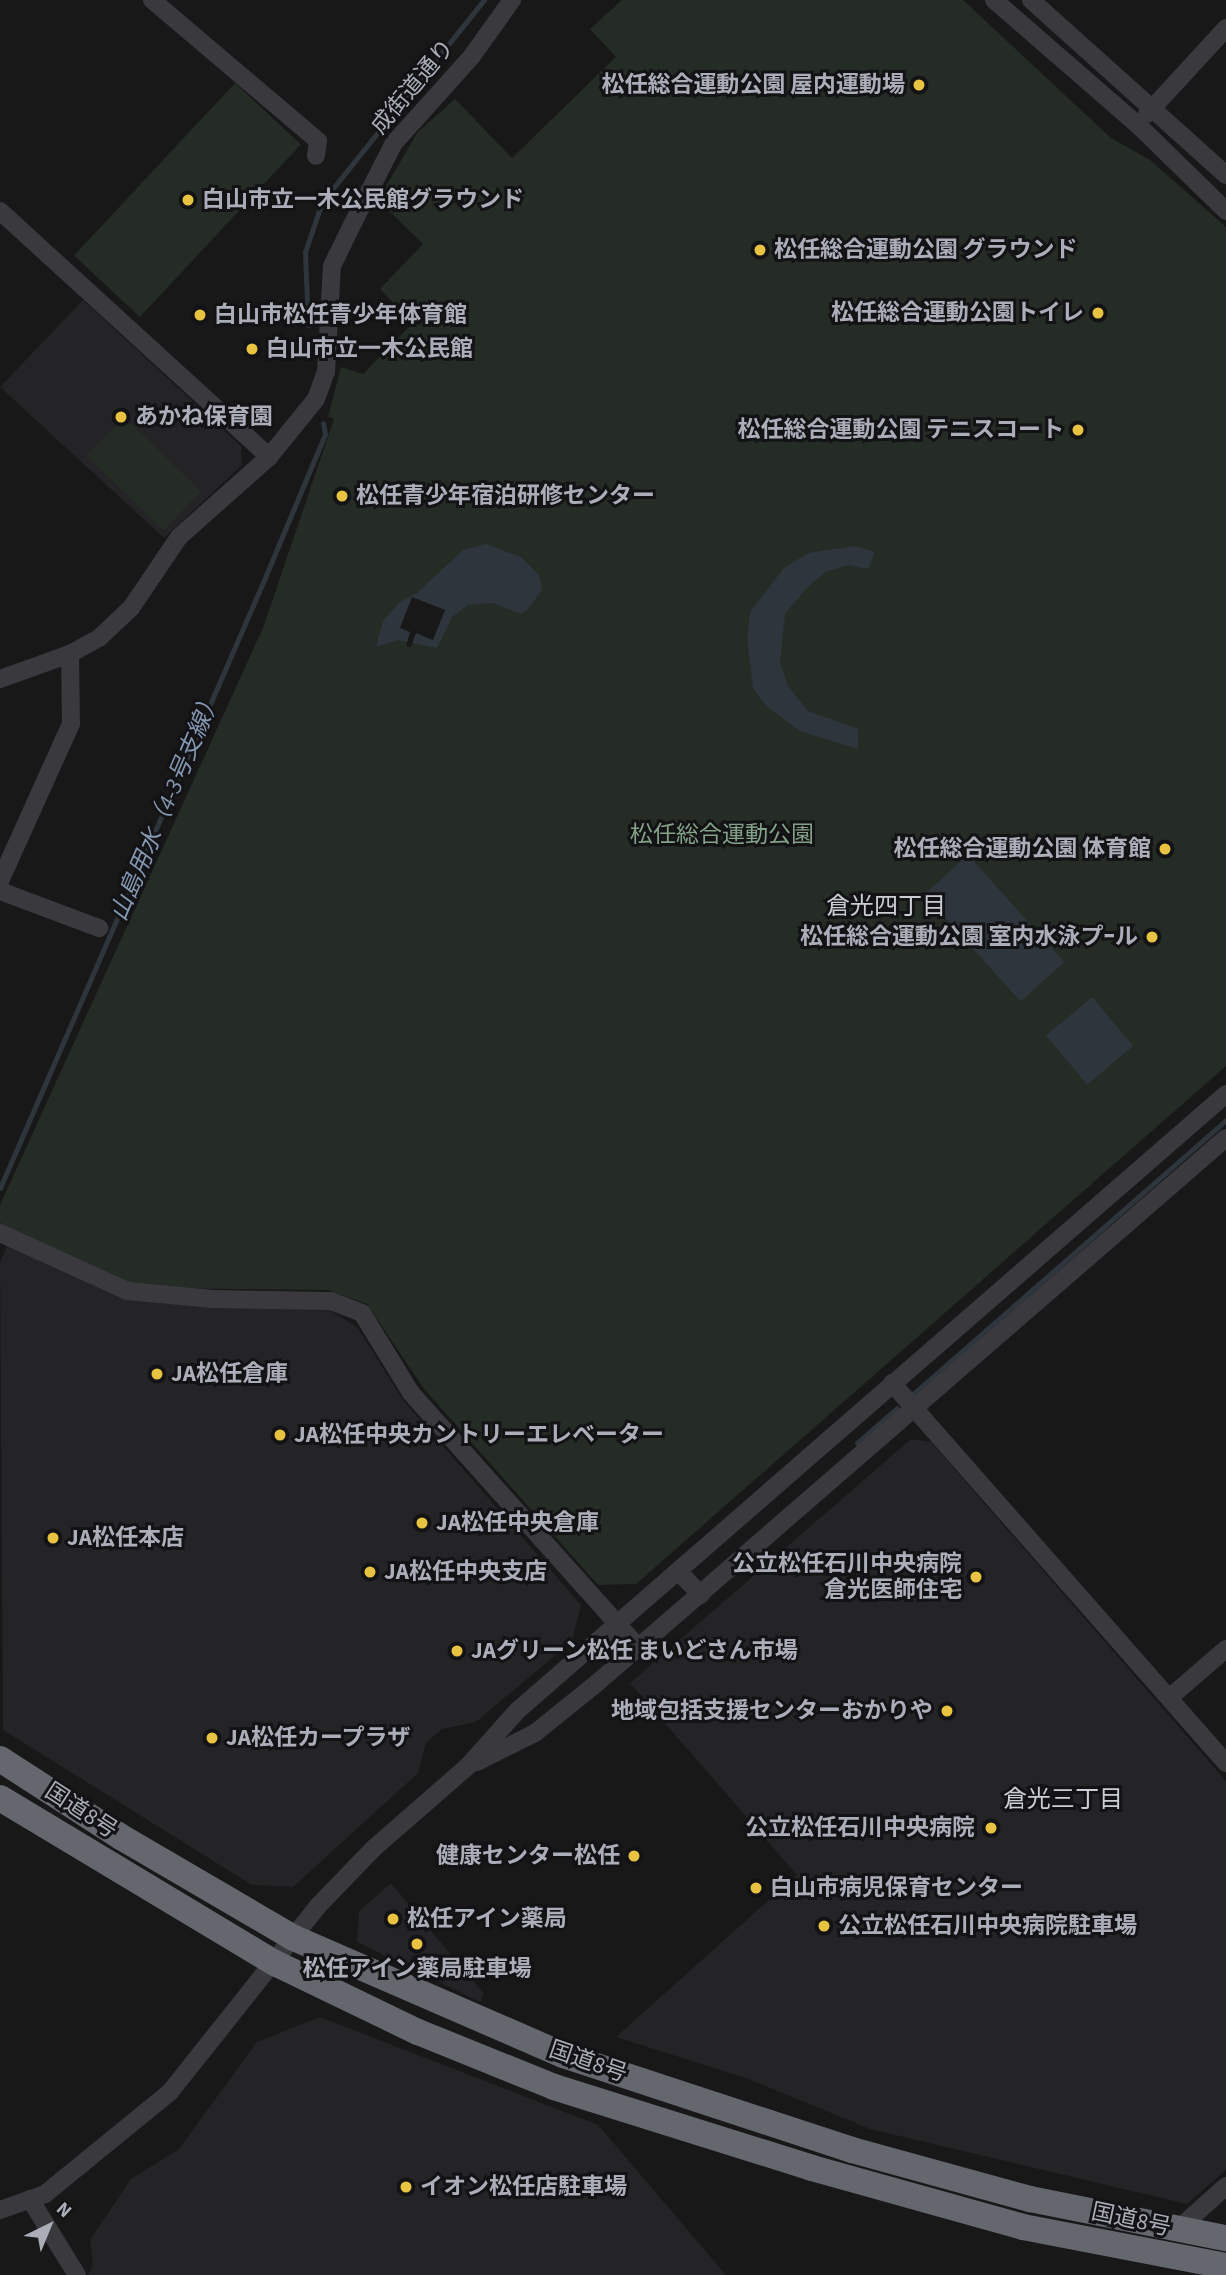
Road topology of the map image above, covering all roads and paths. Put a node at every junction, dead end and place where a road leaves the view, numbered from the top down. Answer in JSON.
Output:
{"nodes":[{"id":1,"x":152,"y":0,"type":"edge"},
{"id":2,"x":512,"y":0,"type":"edge"},
{"id":3,"x":994,"y":0,"type":"edge"},
{"id":4,"x":1031,"y":0,"type":"edge"},
{"id":5,"x":1226,"y":28,"type":"edge"},
{"id":6,"x":1155,"y":106,"type":"junction"},
{"id":7,"x":1138,"y":125,"type":"junction"},
{"id":8,"x":316,"y":156,"type":"dead end"},
{"id":9,"x":1226,"y":175,"type":"edge"},
{"id":10,"x":0,"y":211,"type":"edge"},
{"id":11,"x":1226,"y":211,"type":"edge"},
{"id":12,"x":269,"y":457,"type":"junction"},
{"id":13,"x":70,"y":654,"type":"junction"},
{"id":14,"x":0,"y":679,"type":"edge"},
{"id":15,"x":0,"y":881,"type":"edge"},
{"id":16,"x":0,"y":891,"type":"edge"},
{"id":17,"x":99,"y":928,"type":"dead end"},
{"id":18,"x":1226,"y":1094,"type":"edge"},
{"id":19,"x":1226,"y":1138,"type":"edge"},
{"id":20,"x":0,"y":1233,"type":"edge"},
{"id":21,"x":892,"y":1383,"type":"junction"},
{"id":22,"x":915,"y":1410,"type":"junction"},
{"id":23,"x":678,"y":1571,"type":"junction"},
{"id":24,"x":701,"y":1595,"type":"junction"},
{"id":25,"x":617,"y":1623,"type":"junction"},
{"id":26,"x":638,"y":1647,"type":"junction"},
{"id":27,"x":1226,"y":1648,"type":"edge"},
{"id":28,"x":576,"y":1660,"type":"junction"},
{"id":29,"x":597,"y":1683,"type":"junction"},
{"id":30,"x":1169,"y":1698,"type":"junction"},
{"id":31,"x":0,"y":1759,"type":"edge"},
{"id":32,"x":1226,"y":1763,"type":"edge"},
{"id":33,"x":468,"y":1766,"type":"junction"},
{"id":34,"x":0,"y":1798,"type":"edge"},
{"id":35,"x":294,"y":1938,"type":"junction"},
{"id":36,"x":275,"y":1963,"type":"junction"},
{"id":37,"x":1226,"y":2186,"type":"edge"},
{"id":38,"x":30,"y":2199,"type":"junction"},
{"id":39,"x":0,"y":2210,"type":"edge"},
{"id":40,"x":1177,"y":2230,"type":"junction"},
{"id":41,"x":1226,"y":2238,"type":"edge"},
{"id":42,"x":1226,"y":2266,"type":"edge"},
{"id":43,"x":76,"y":2275,"type":"edge"}],
"edges":[{"from":1,"to":8,"type":"street"},
{"from":2,"to":12,"type":"street","name":"成街道通り"},
{"from":3,"to":7,"type":"street"},
{"from":4,"to":6,"type":"street"},
{"from":5,"to":6,"type":"street"},
{"from":6,"to":7,"type":"street"},
{"from":6,"to":9,"type":"street"},
{"from":7,"to":11,"type":"street"},
{"from":10,"to":12,"type":"street"},
{"from":12,"to":13,"type":"street"},
{"from":13,"to":14,"type":"street"},
{"from":13,"to":15,"type":"street"},
{"from":16,"to":17,"type":"street"},
{"from":18,"to":21,"type":"street"},
{"from":19,"to":22,"type":"street"},
{"from":20,"to":25,"type":"street"},
{"from":21,"to":22,"type":"street"},
{"from":21,"to":23,"type":"street"},
{"from":22,"to":24,"type":"street"},
{"from":22,"to":30,"type":"street"},
{"from":23,"to":24,"type":"street"},
{"from":23,"to":25,"type":"street"},
{"from":24,"to":26,"type":"street"},
{"from":25,"to":26,"type":"street"},
{"from":25,"to":28,"type":"street"},
{"from":26,"to":29,"type":"street"},
{"from":27,"to":30,"type":"street"},
{"from":28,"to":29,"type":"street"},
{"from":28,"to":33,"type":"street"},
{"from":29,"to":33,"type":"street"},
{"from":30,"to":32,"type":"street"},
{"from":31,"to":35,"type":"highway","name":"国道8号"},
{"from":33,"to":35,"type":"street"},
{"from":34,"to":36,"type":"highway","name":"国道8号"},
{"from":35,"to":36,"type":"street"},
{"from":35,"to":40,"type":"highway","name":"国道8号"},
{"from":36,"to":38,"type":"street"},
{"from":36,"to":42,"type":"highway","name":"国道8号"},
{"from":37,"to":40,"type":"street"},
{"from":38,"to":39,"type":"street"},
{"from":38,"to":43,"type":"street"},
{"from":40,"to":41,"type":"highway","name":"国道8号"}]}
